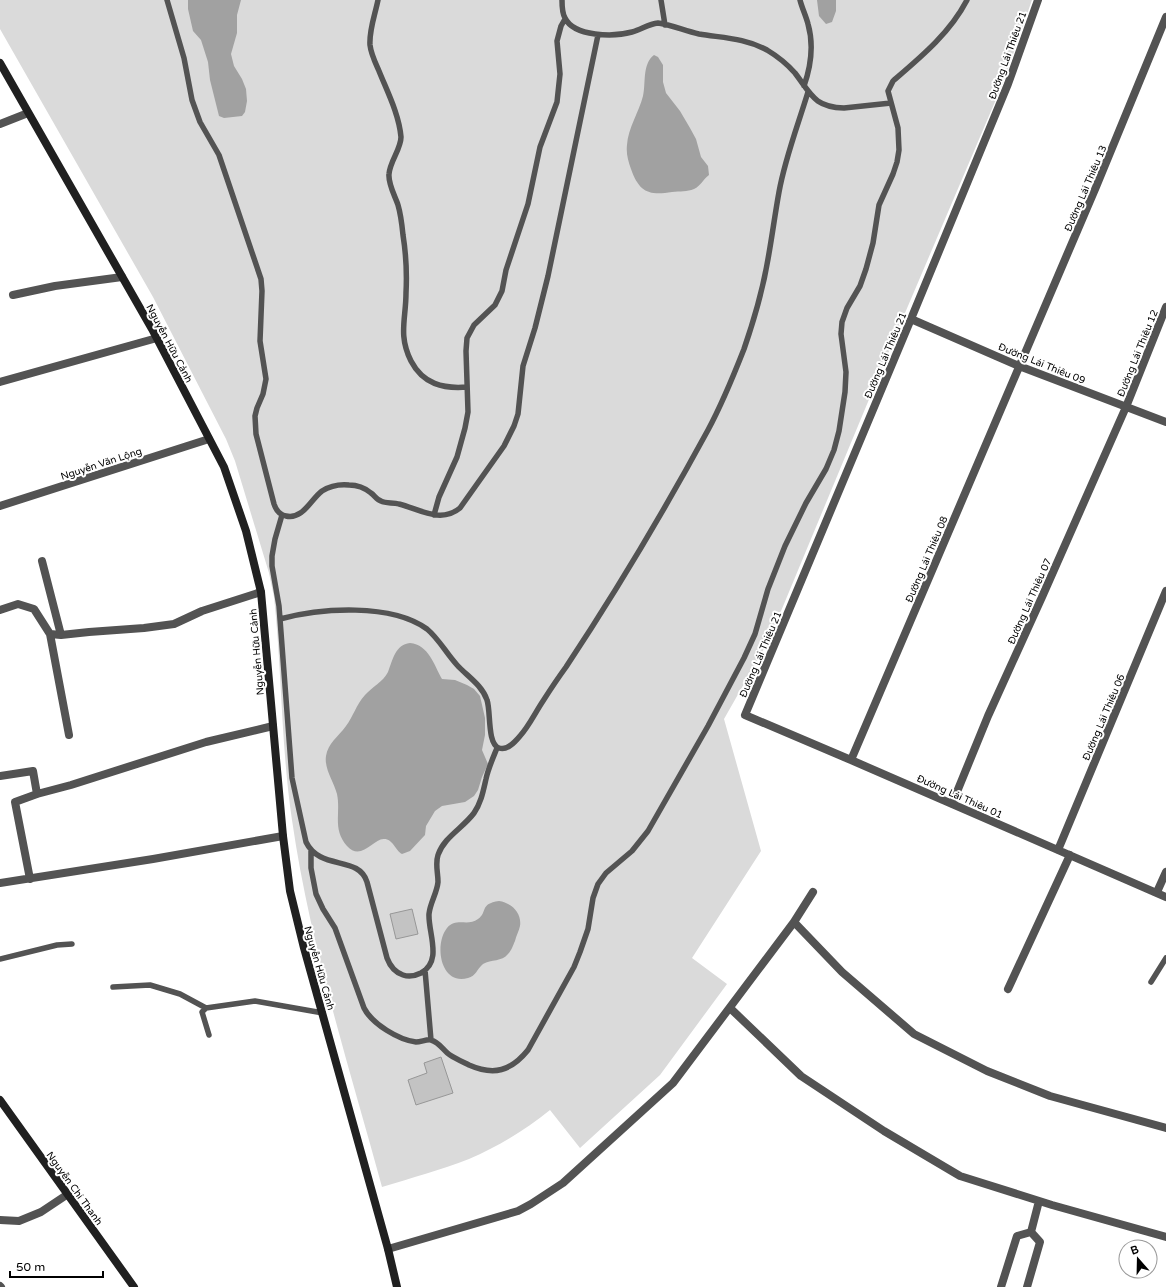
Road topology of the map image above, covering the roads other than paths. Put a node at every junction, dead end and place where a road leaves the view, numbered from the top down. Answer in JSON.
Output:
{"nodes":[{"id":1,"x":167,"y":0,"type":"edge"},
{"id":2,"x":378,"y":0,"type":"edge"},
{"id":3,"x":562,"y":0,"type":"edge"},
{"id":4,"x":661,"y":0,"type":"edge"},
{"id":5,"x":800,"y":0,"type":"edge"},
{"id":6,"x":967,"y":0,"type":"edge"},
{"id":7,"x":1038,"y":0,"type":"edge"},
{"id":8,"x":1166,"y":17,"type":"edge"},
{"id":9,"x":565,"y":19,"type":"junction"},
{"id":10,"x":665,"y":24,"type":"junction"},
{"id":11,"x":598,"y":34,"type":"junction"},
{"id":12,"x":0,"y":63,"type":"edge"},
{"id":13,"x":804,"y":86,"type":"junction"},
{"id":14,"x":808,"y":92,"type":"junction"},
{"id":15,"x":891,"y":104,"type":"junction"},
{"id":16,"x":28,"y":113,"type":"junction"},
{"id":17,"x":0,"y":124,"type":"edge"},
{"id":18,"x":122,"y":277,"type":"junction"},
{"id":19,"x":13,"y":295,"type":"dead end"},
{"id":20,"x":1166,"y":308,"type":"edge"},
{"id":21,"x":911,"y":319,"type":"junction"},
{"id":22,"x":157,"y":338,"type":"junction"},
{"id":23,"x":1019,"y":366,"type":"junction"},
{"id":24,"x":0,"y":382,"type":"edge"},
{"id":25,"x":467,"y":387,"type":"junction"},
{"id":26,"x":1126,"y":407,"type":"junction"},
{"id":27,"x":1166,"y":422,"type":"edge"},
{"id":28,"x":209,"y":439,"type":"junction"},
{"id":29,"x":0,"y":506,"type":"edge"},
{"id":30,"x":282,"y":515,"type":"junction"},
{"id":31,"x":434,"y":515,"type":"junction"},
{"id":32,"x":42,"y":561,"type":"dead end"},
{"id":33,"x":1166,"y":591,"type":"edge"},
{"id":34,"x":261,"y":592,"type":"junction"},
{"id":35,"x":0,"y":610,"type":"edge"},
{"id":36,"x":280,"y":619,"type":"junction"},
{"id":37,"x":50,"y":634,"type":"junction"},
{"id":38,"x":61,"y":636,"type":"junction"},
{"id":39,"x":745,"y":715,"type":"joint"},
{"id":40,"x":273,"y":726,"type":"junction"},
{"id":41,"x":69,"y":735,"type":"dead end"},
{"id":42,"x":497,"y":748,"type":"junction"},
{"id":43,"x":851,"y":760,"type":"junction"},
{"id":44,"x":0,"y":776,"type":"edge"},
{"id":45,"x":37,"y":794,"type":"junction"},
{"id":46,"x":952,"y":804,"type":"junction"},
{"id":47,"x":283,"y":836,"type":"junction"},
{"id":48,"x":1058,"y":850,"type":"junction"},
{"id":49,"x":311,"y":851,"type":"junction"},
{"id":50,"x":1070,"y":855,"type":"junction"},
{"id":51,"x":1166,"y":872,"type":"edge"},
{"id":52,"x":30,"y":879,"type":"junction"},
{"id":53,"x":0,"y":883,"type":"edge"},
{"id":54,"x":813,"y":892,"type":"dead end"},
{"id":55,"x":1157,"y":892,"type":"junction"},
{"id":56,"x":1166,"y":896,"type":"edge"},
{"id":57,"x":794,"y":922,"type":"junction"},
{"id":58,"x":72,"y":944,"type":"dead end"},
{"id":59,"x":1166,"y":958,"type":"edge"},
{"id":60,"x":0,"y":959,"type":"edge"},
{"id":61,"x":425,"y":970,"type":"junction"},
{"id":62,"x":1151,"y":982,"type":"dead end"},
{"id":63,"x":113,"y":987,"type":"dead end"},
{"id":64,"x":1008,"y":989,"type":"dead end"},
{"id":65,"x":206,"y":1008,"type":"junction"},
{"id":66,"x":730,"y":1008,"type":"junction"},
{"id":67,"x":323,"y":1013,"type":"junction"},
{"id":68,"x":209,"y":1035,"type":"dead end"},
{"id":69,"x":431,"y":1040,"type":"junction"},
{"id":70,"x":0,"y":1100,"type":"edge"},
{"id":71,"x":1166,"y":1128,"type":"edge"},
{"id":72,"x":68,"y":1194,"type":"junction"},
{"id":73,"x":1039,"y":1201,"type":"junction"},
{"id":74,"x":0,"y":1220,"type":"edge"},
{"id":75,"x":1031,"y":1232,"type":"junction"},
{"id":76,"x":1166,"y":1237,"type":"edge"},
{"id":77,"x":388,"y":1249,"type":"junction"},
{"id":78,"x":134,"y":1287,"type":"edge"},
{"id":79,"x":397,"y":1287,"type":"edge"},
{"id":80,"x":1002,"y":1287,"type":"edge"},
{"id":81,"x":1027,"y":1287,"type":"edge"}],
"edges":[{"from":1,"to":30,"type":"lane"},
{"from":2,"to":25,"type":"lane"},
{"from":3,"to":9,"type":"lane"},
{"from":4,"to":10,"type":"lane"},
{"from":5,"to":13,"type":"lane"},
{"from":6,"to":15,"type":"lane"},
{"from":7,"to":21,"type":"street","name":"Đường Lái Thiêu 21"},
{"from":8,"to":23,"type":"street","name":"Đường Lái Thiêu 13"},
{"from":9,"to":11,"type":"lane"},
{"from":9,"to":25,"type":"lane"},
{"from":10,"to":11,"type":"lane"},
{"from":10,"to":13,"type":"lane"},
{"from":11,"to":31,"type":"lane"},
{"from":12,"to":16,"type":"street","name":"Nguyễn Hữu Cảnh"},
{"from":13,"to":14,"type":"lane"},
{"from":14,"to":15,"type":"lane"},
{"from":14,"to":42,"type":"lane"},
{"from":15,"to":69,"type":"lane"},
{"from":16,"to":17,"type":"street"},
{"from":16,"to":18,"type":"street","name":"Nguyễn Hữu Cảnh"},
{"from":18,"to":19,"type":"street"},
{"from":18,"to":22,"type":"street","name":"Nguyễn Hữu Cảnh"},
{"from":20,"to":26,"type":"street","name":"Đường Lái Thiêu 12"},
{"from":21,"to":23,"type":"street","name":"Đường Lái Thiêu 09"},
{"from":21,"to":39,"type":"street","name":"Đường Lái Thiêu 21"},
{"from":22,"to":24,"type":"street"},
{"from":22,"to":28,"type":"street","name":"Nguyễn Hữu Cảnh"},
{"from":23,"to":26,"type":"street","name":"Đường Lái Thiêu 09"},
{"from":23,"to":43,"type":"street","name":"Đường Lái Thiêu 08"},
{"from":25,"to":31,"type":"lane"},
{"from":26,"to":27,"type":"street","name":"Đường Lái Thiêu 09"},
{"from":26,"to":46,"type":"street","name":"Đường Lái Thiêu 07"},
{"from":28,"to":29,"type":"street","name":"Nguyễn Văn Lộng"},
{"from":28,"to":34,"type":"street","name":"Nguyễn Hữu Cảnh"},
{"from":30,"to":31,"type":"lane"},
{"from":30,"to":36,"type":"lane"},
{"from":32,"to":38,"type":"street"},
{"from":33,"to":48,"type":"street","name":"Đường Lái Thiêu 06"},
{"from":34,"to":38,"type":"street"},
{"from":34,"to":40,"type":"street","name":"Nguyễn Hữu Cảnh"},
{"from":35,"to":37,"type":"street"},
{"from":36,"to":42,"type":"lane"},
{"from":36,"to":49,"type":"lane"},
{"from":37,"to":38,"type":"street"},
{"from":37,"to":41,"type":"street"},
{"from":39,"to":43,"type":"street","name":"Đường Lái Thiêu 01"},
{"from":40,"to":45,"type":"street"},
{"from":40,"to":47,"type":"street","name":"Nguyễn Hữu Cảnh"},
{"from":42,"to":61,"type":"lane"},
{"from":43,"to":46,"type":"street","name":"Đường Lái Thiêu 01"},
{"from":44,"to":45,"type":"street"},
{"from":45,"to":52,"type":"street"},
{"from":46,"to":48,"type":"street","name":"Đường Lái Thiêu 01"},
{"from":47,"to":52,"type":"street"},
{"from":47,"to":67,"type":"street","name":"Nguyễn Hữu Cảnh"},
{"from":48,"to":50,"type":"street","name":"Đường Lái Thiêu 01"},
{"from":49,"to":61,"type":"lane"},
{"from":49,"to":69,"type":"lane"},
{"from":50,"to":55,"type":"street","name":"Đường Lái Thiêu 01"},
{"from":50,"to":64,"type":"street"},
{"from":51,"to":55,"type":"street"},
{"from":52,"to":53,"type":"street"},
{"from":54,"to":57,"type":"street"},
{"from":55,"to":56,"type":"street","name":"Đường Lái Thiêu 01"},
{"from":57,"to":66,"type":"street"},
{"from":57,"to":71,"type":"street"},
{"from":58,"to":60,"type":"lane"},
{"from":59,"to":62,"type":"lane"},
{"from":61,"to":69,"type":"lane"},
{"from":63,"to":65,"type":"lane"},
{"from":65,"to":67,"type":"lane"},
{"from":65,"to":68,"type":"lane"},
{"from":66,"to":73,"type":"street"},
{"from":66,"to":77,"type":"street"},
{"from":67,"to":77,"type":"street","name":"Nguyễn Hữu Cảnh"},
{"from":70,"to":72,"type":"street","name":"Nguyễn Chí Thanh"},
{"from":72,"to":74,"type":"street"},
{"from":72,"to":78,"type":"street","name":"Nguyễn Chí Thanh"},
{"from":73,"to":75,"type":"street"},
{"from":73,"to":76,"type":"street"},
{"from":75,"to":80,"type":"street"},
{"from":75,"to":81,"type":"street"},
{"from":77,"to":79,"type":"street","name":"Nguyễn Hữu Cảnh"}]}
